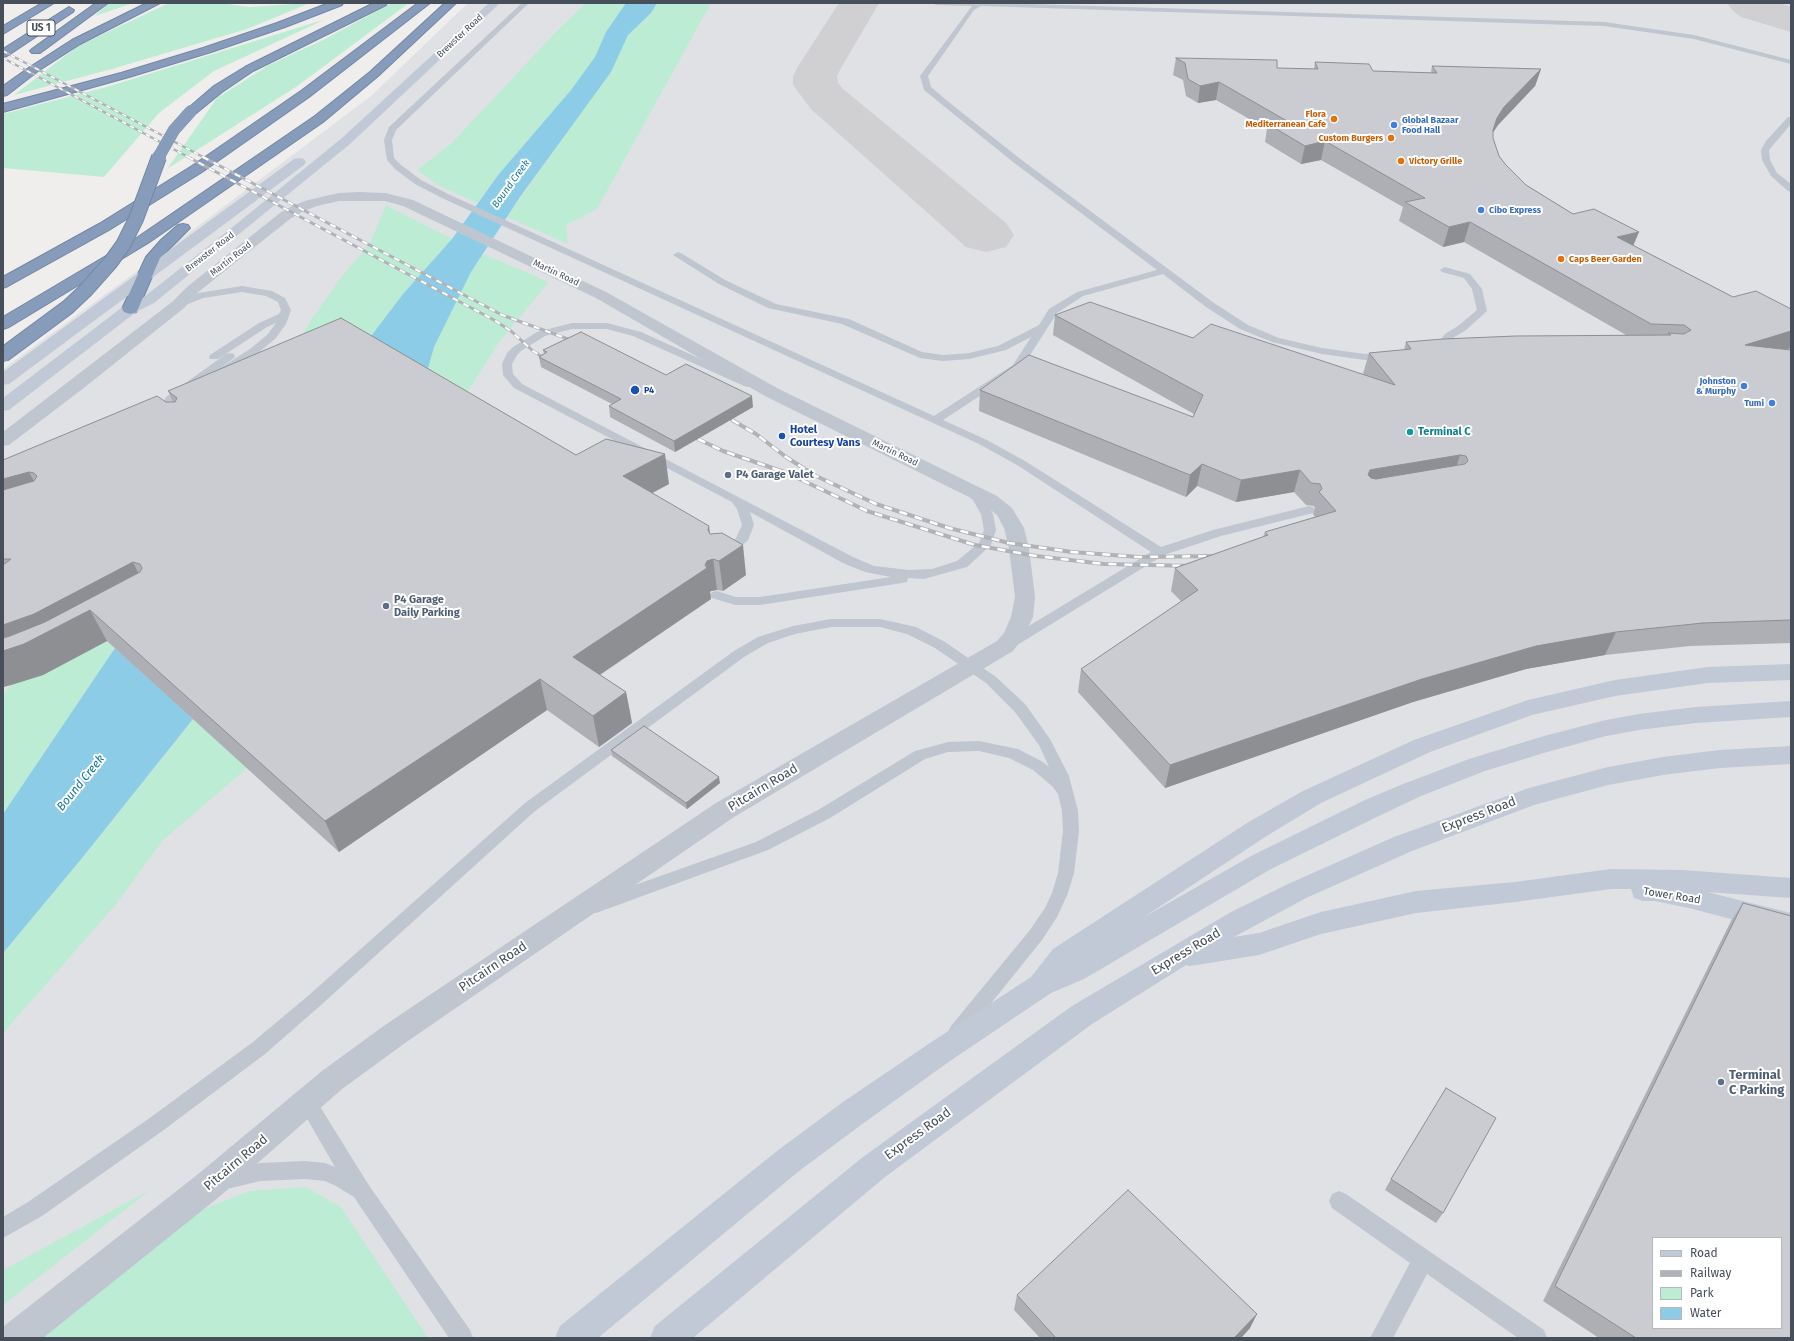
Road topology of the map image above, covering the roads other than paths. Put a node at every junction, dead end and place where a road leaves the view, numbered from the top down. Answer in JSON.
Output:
{"nodes":[{"id":1,"x":49,"y":3,"type":"edge"},
{"id":2,"x":103,"y":3,"type":"edge"},
{"id":3,"x":143,"y":3,"type":"edge"},
{"id":4,"x":155,"y":3,"type":"edge"},
{"id":5,"x":338,"y":3,"type":"edge"},
{"id":6,"x":382,"y":3,"type":"edge"},
{"id":7,"x":426,"y":3,"type":"edge"},
{"id":8,"x":451,"y":3,"type":"edge"},
{"id":9,"x":495,"y":3,"type":"edge"},
{"id":10,"x":526,"y":3,"type":"edge"},
{"id":11,"x":936,"y":3,"type":"edge"},
{"id":12,"x":78,"y":4,"type":"dead end"},
{"id":13,"x":978,"y":5,"type":"junction"},
{"id":14,"x":3,"y":31,"type":"edge"},
{"id":15,"x":3,"y":54,"type":"edge"},
{"id":16,"x":1791,"y":62,"type":"edge"},
{"id":17,"x":321,"y":83,"type":"junction"},
{"id":18,"x":407,"y":84,"type":"junction"},
{"id":19,"x":3,"y":92,"type":"edge"},
{"id":20,"x":3,"y":108,"type":"edge"},
{"id":21,"x":294,"y":118,"type":"dead end"},
{"id":22,"x":319,"y":119,"type":"junction"},
{"id":23,"x":1791,"y":119,"type":"edge"},
{"id":24,"x":266,"y":139,"type":"dead end"},
{"id":25,"x":1791,"y":189,"type":"edge"},
{"id":26,"x":678,"y":254,"type":"dead end"},
{"id":27,"x":1445,"y":270,"type":"dead end"},
{"id":28,"x":1165,"y":271,"type":"junction"},
{"id":29,"x":142,"y":278,"type":"junction"},
{"id":30,"x":3,"y":283,"type":"edge"},
{"id":31,"x":178,"y":305,"type":"junction"},
{"id":32,"x":130,"y":309,"type":"junction"},
{"id":33,"x":3,"y":310,"type":"edge"},
{"id":34,"x":3,"y":324,"type":"edge"},
{"id":35,"x":1043,"y":327,"type":"junction"},
{"id":36,"x":1434,"y":354,"type":"edge"},
{"id":37,"x":3,"y":355,"type":"edge"},
{"id":38,"x":1394,"y":356,"type":"edge"},
{"id":39,"x":3,"y":380,"type":"edge"},
{"id":40,"x":3,"y":406,"type":"edge"},
{"id":41,"x":797,"y":406,"type":"junction"},
{"id":42,"x":935,"y":420,"type":"junction"},
{"id":43,"x":176,"y":423,"type":"edge"},
{"id":44,"x":3,"y":441,"type":"edge"},
{"id":45,"x":961,"y":485,"type":"junction"},
{"id":46,"x":737,"y":500,"type":"junction"},
{"id":47,"x":1309,"y":510,"type":"edge"},
{"id":48,"x":1160,"y":552,"type":"junction"},
{"id":49,"x":719,"y":560,"type":"edge"},
{"id":50,"x":933,"y":573,"type":"junction"},
{"id":51,"x":717,"y":595,"type":"edge"},
{"id":52,"x":1005,"y":646,"type":"junction"},
{"id":53,"x":973,"y":666,"type":"junction"},
{"id":54,"x":1791,"y":672,"type":"edge"},
{"id":55,"x":1791,"y":709,"type":"edge"},
{"id":56,"x":1791,"y":755,"type":"edge"},
{"id":57,"x":1066,"y":793,"type":"junction"},
{"id":58,"x":1550,"y":888,"type":"junction"},
{"id":59,"x":1791,"y":888,"type":"edge"},
{"id":60,"x":567,"y":916,"type":"junction"},
{"id":61,"x":1791,"y":924,"type":"edge"},
{"id":62,"x":1176,"y":957,"type":"junction"},
{"id":63,"x":1040,"y":985,"type":"junction"},
{"id":64,"x":940,"y":1052,"type":"junction"},
{"id":65,"x":307,"y":1103,"type":"junction"},
{"id":66,"x":208,"y":1186,"type":"junction"},
{"id":67,"x":361,"y":1192,"type":"junction"},
{"id":68,"x":1339,"y":1201,"type":"dead end"},
{"id":69,"x":3,"y":1228,"type":"edge"},
{"id":70,"x":1423,"y":1260,"type":"junction"},
{"id":71,"x":673,"y":1334,"type":"edge"},
{"id":72,"x":16,"y":1338,"type":"edge"},
{"id":73,"x":462,"y":1338,"type":"edge"},
{"id":74,"x":572,"y":1338,"type":"edge"},
{"id":75,"x":1380,"y":1338,"type":"edge"},
{"id":76,"x":1536,"y":1338,"type":"edge"}],
"edges":[{"from":1,"to":14,"type":"highway"},
{"from":2,"to":3,"type":"highway"},
{"from":4,"to":19,"type":"highway"},
{"from":5,"to":20,"type":"highway"},
{"from":6,"to":37,"type":"highway","bridge":true},
{"from":7,"to":17,"type":"highway"},
{"from":8,"to":22,"type":"highway"},
{"from":9,"to":18,"type":"street","name":"Brewster Road"},
{"from":10,"to":42,"type":"lane"},
{"from":11,"to":13,"type":"lane"},
{"from":12,"to":15,"type":"highway","number":"US 1"},
{"from":13,"to":16,"type":"lane"},
{"from":13,"to":28,"type":"lane"},
{"from":17,"to":21,"type":"highway"},
{"from":17,"to":30,"type":"highway"},
{"from":18,"to":29,"type":"street","name":"Brewster Road"},
{"from":18,"to":32,"type":"street","name":"Brewster Road"},
{"from":22,"to":29,"type":"highway"},
{"from":22,"to":34,"type":"highway"},
{"from":23,"to":25,"type":"lane"},
{"from":24,"to":33,"type":"highway"},
{"from":26,"to":35,"type":"lane"},
{"from":27,"to":36,"type":"lane"},
{"from":28,"to":35,"type":"lane"},
{"from":28,"to":38,"type":"lane"},
{"from":29,"to":32,"type":"highway"},
{"from":29,"to":39,"type":"street","name":"Brewster Road"},
{"from":31,"to":41,"type":"street","name":"Martin Road"},
{"from":31,"to":43,"type":"lane"},
{"from":31,"to":44,"type":"street","name":"Martin Road"},
{"from":32,"to":40,"type":"street","name":"Brewster Road"},
{"from":35,"to":42,"type":"lane"},
{"from":41,"to":45,"type":"street","name":"Martin Road"},
{"from":41,"to":46,"type":"lane"},
{"from":42,"to":48,"type":"lane"},
{"from":45,"to":50,"type":"lane"},
{"from":45,"to":52,"type":"street","name":"Martin Road"},
{"from":46,"to":49,"type":"lane"},
{"from":46,"to":50,"type":"lane"},
{"from":47,"to":48,"type":"lane"},
{"from":48,"to":52,"type":"lane"},
{"from":50,"to":51,"type":"lane"},
{"from":52,"to":53,"type":"street","name":"Pitcairn Road"},
{"from":53,"to":57,"type":"lane"},
{"from":53,"to":60,"type":"street","name":"Pitcairn Road"},
{"from":53,"to":69,"type":"lane"},
{"from":54,"to":63,"type":"street"},
{"from":55,"to":63,"type":"street"},
{"from":56,"to":62,"type":"street","name":"Express Road"},
{"from":57,"to":60,"type":"lane"},
{"from":57,"to":64,"type":"lane"},
{"from":58,"to":59,"type":"street"},
{"from":58,"to":61,"type":"street","name":"Tower Road"},
{"from":58,"to":62,"type":"street"},
{"from":60,"to":65,"type":"street","name":"Pitcairn Road"},
{"from":62,"to":71,"type":"street","name":"Express Road"},
{"from":63,"to":64,"type":"street"},
{"from":64,"to":74,"type":"street"},
{"from":65,"to":66,"type":"street","name":"Pitcairn Road"},
{"from":65,"to":67,"type":"lane"},
{"from":66,"to":67,"type":"lane"},
{"from":66,"to":72,"type":"street","name":"Pitcairn Road"},
{"from":67,"to":73,"type":"lane"},
{"from":68,"to":70,"type":"lane"},
{"from":70,"to":75,"type":"lane"},
{"from":70,"to":76,"type":"lane"}]}
